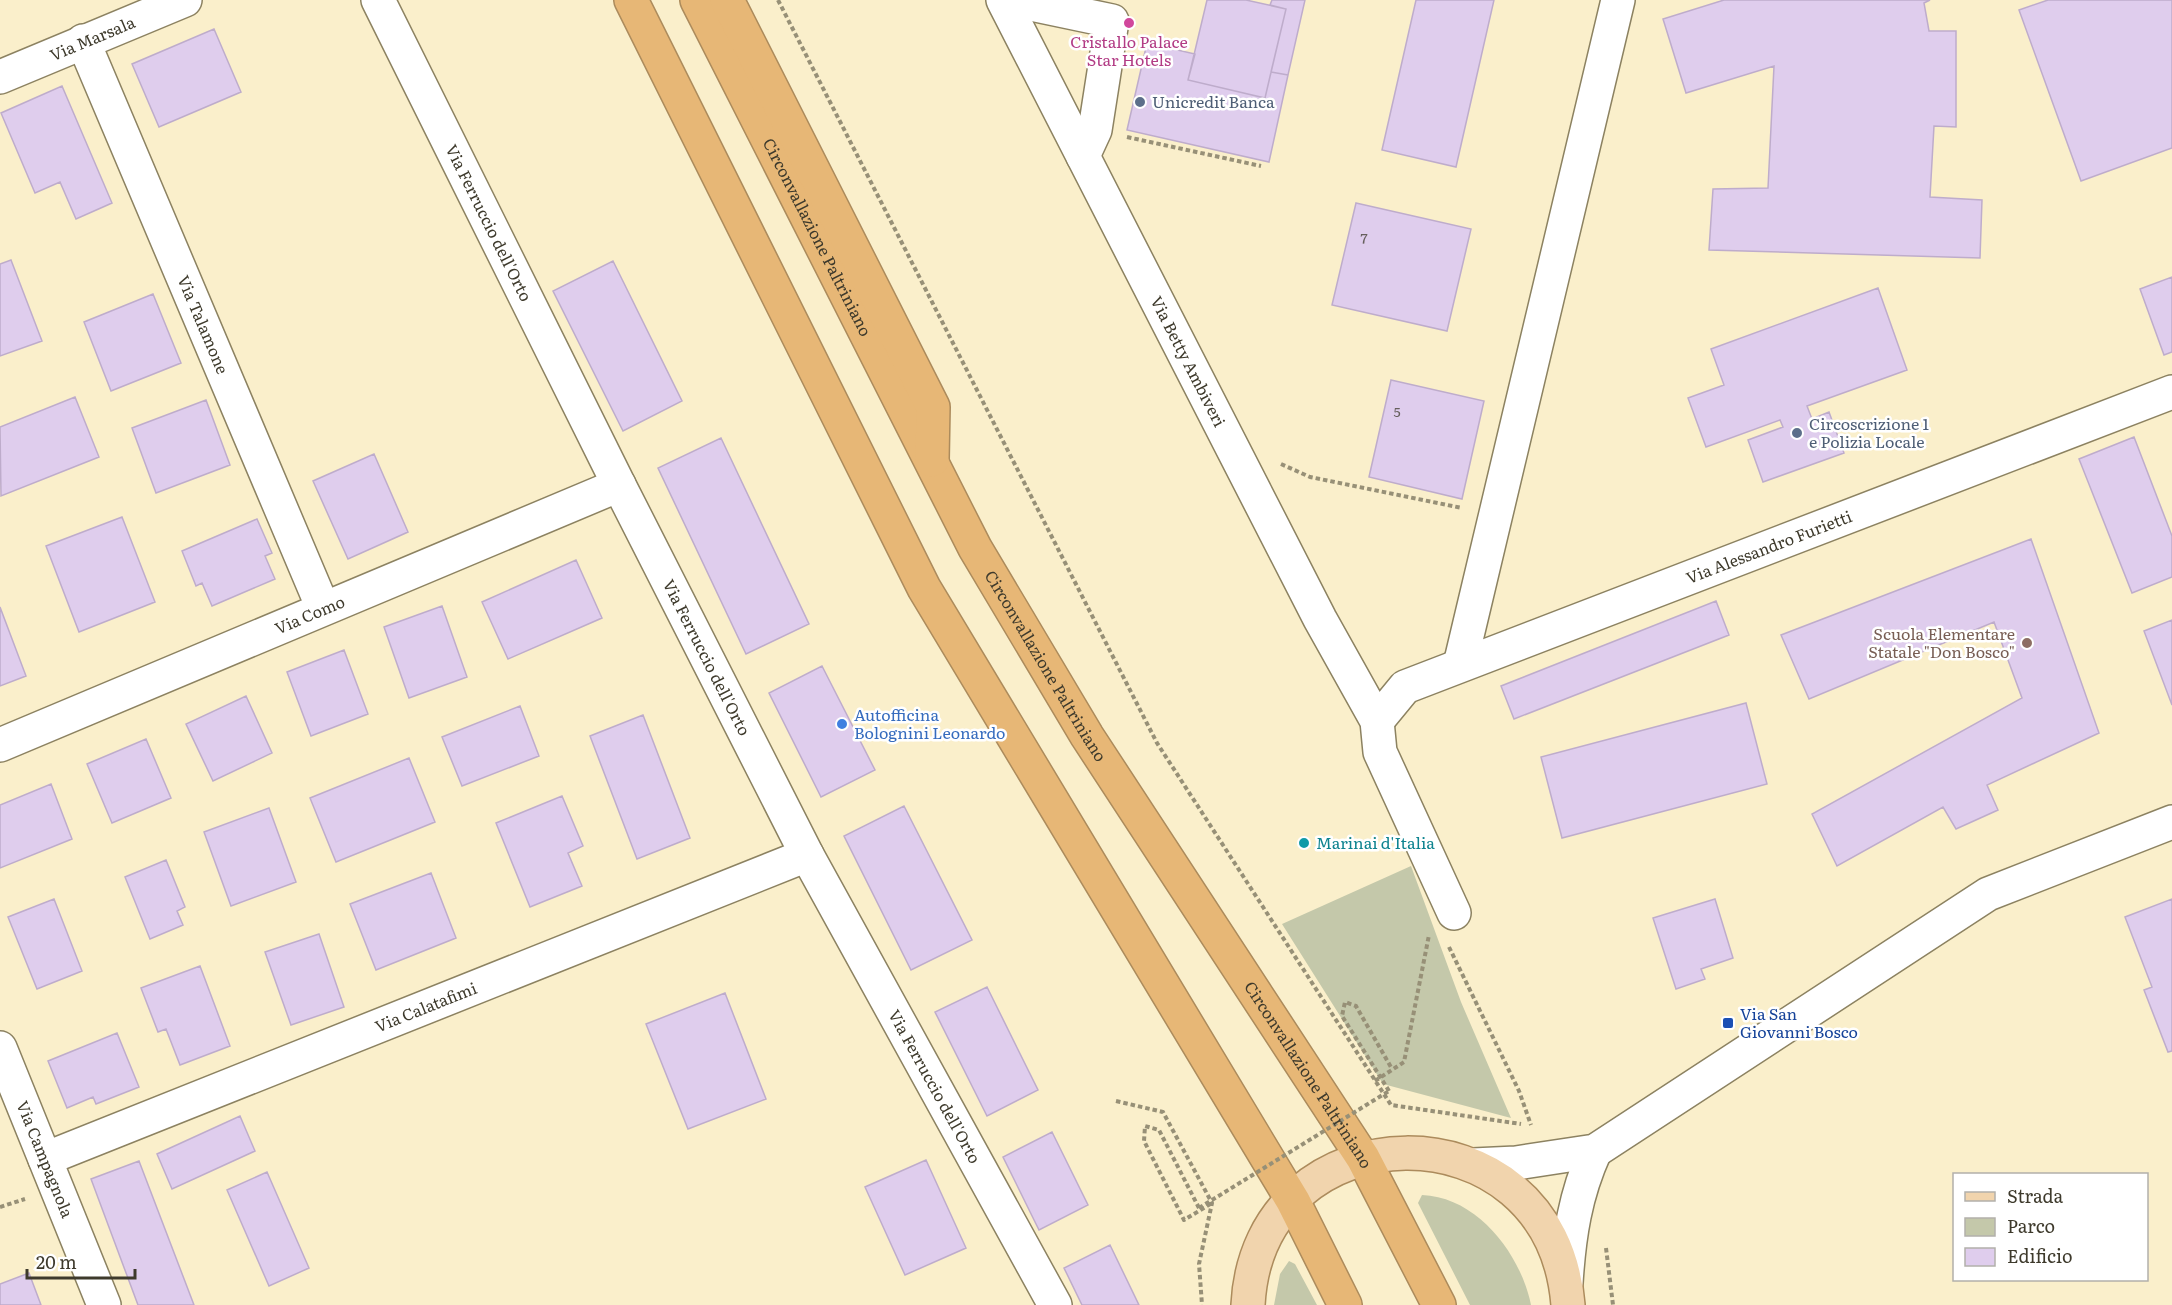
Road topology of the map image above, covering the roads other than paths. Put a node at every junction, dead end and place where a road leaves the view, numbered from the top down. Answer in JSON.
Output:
{"nodes":[{"id":1,"x":185,"y":0,"type":"edge"},
{"id":2,"x":378,"y":0,"type":"edge"},
{"id":3,"x":631,"y":0,"type":"edge"},
{"id":4,"x":697,"y":0,"type":"edge"},
{"id":5,"x":727,"y":0,"type":"edge"},
{"id":6,"x":1003,"y":0,"type":"edge"},
{"id":7,"x":1012,"y":0,"type":"edge"},
{"id":8,"x":1618,"y":0,"type":"edge"},
{"id":9,"x":82,"y":41,"type":"junction"},
{"id":10,"x":0,"y":77,"type":"edge"},
{"id":11,"x":1089,"y":143,"type":"junction"},
{"id":12,"x":2172,"y":392,"type":"edge"},
{"id":13,"x":932,"y":464,"type":"junction"},
{"id":14,"x":619,"y":485,"type":"junction"},
{"id":15,"x":323,"y":608,"type":"junction"},
{"id":16,"x":1460,"y":665,"type":"junction"},
{"id":17,"x":1377,"y":721,"type":"junction"},
{"id":18,"x":0,"y":745,"type":"edge"},
{"id":19,"x":2172,"y":822,"type":"edge"},
{"id":20,"x":807,"y":855,"type":"junction"},
{"id":21,"x":1444,"y":926,"type":"road end"},
{"id":22,"x":1,"y":1054,"type":"edge"},
{"id":23,"x":1595,"y":1151,"type":"junction"},
{"id":24,"x":1363,"y":1158,"type":"junction"},
{"id":25,"x":45,"y":1159,"type":"junction"},
{"id":26,"x":1473,"y":1165,"type":"junction"},
{"id":27,"x":1293,"y":1201,"type":"junction"},
{"id":28,"x":1567,"y":1294,"type":"edge"},
{"id":29,"x":104,"y":1305,"type":"edge"},
{"id":30,"x":1055,"y":1305,"type":"edge"},
{"id":31,"x":1248,"y":1305,"type":"edge"},
{"id":32,"x":1345,"y":1305,"type":"edge"},
{"id":33,"x":1439,"y":1305,"type":"edge"}],
"edges":[{"from":1,"to":9,"type":"street","name":"Via Marsala"},
{"from":2,"to":14,"type":"street","name":"Via Ferruccio dell'Orto"},
{"from":3,"to":27,"type":"highway"},
{"from":4,"to":13,"type":"highway","name":"Circonvallazione Paltriniano"},
{"from":5,"to":13,"type":"highway"},
{"from":6,"to":11,"type":"street","name":"Via Betty Ambiveri"},
{"from":7,"to":11,"type":"street"},
{"from":8,"to":16,"type":"street"},
{"from":9,"to":10,"type":"street","name":"Via Marsala"},
{"from":9,"to":15,"type":"street","name":"Via Talamone"},
{"from":11,"to":17,"type":"street","name":"Via Betty Ambiveri"},
{"from":12,"to":16,"type":"street","name":"Via Alessandro Furietti"},
{"from":13,"to":24,"type":"highway","name":"Circonvallazione Paltriniano"},
{"from":14,"to":15,"type":"street","name":"Via Como"},
{"from":14,"to":20,"type":"street","name":"Via Ferruccio dell'Orto"},
{"from":15,"to":18,"type":"street","name":"Via Como"},
{"from":16,"to":17,"type":"street","name":"Via Alessandro Furietti"},
{"from":17,"to":21,"type":"street"},
{"from":19,"to":23,"type":"street"},
{"from":20,"to":25,"type":"street","name":"Via Calatafimi"},
{"from":20,"to":30,"type":"street","name":"Via Ferruccio dell'Orto"},
{"from":22,"to":25,"type":"street","name":"Via Campagnola"},
{"from":23,"to":26,"type":"street"},
{"from":23,"to":28,"type":"street"},
{"from":24,"to":26,"type":"main road"},
{"from":24,"to":27,"type":"main road"},
{"from":24,"to":33,"type":"highway","name":"Circonvallazione Paltriniano"},
{"from":25,"to":29,"type":"street","name":"Via Campagnola"},
{"from":26,"to":28,"type":"main road"},
{"from":27,"to":31,"type":"main road"},
{"from":27,"to":32,"type":"highway"}]}
